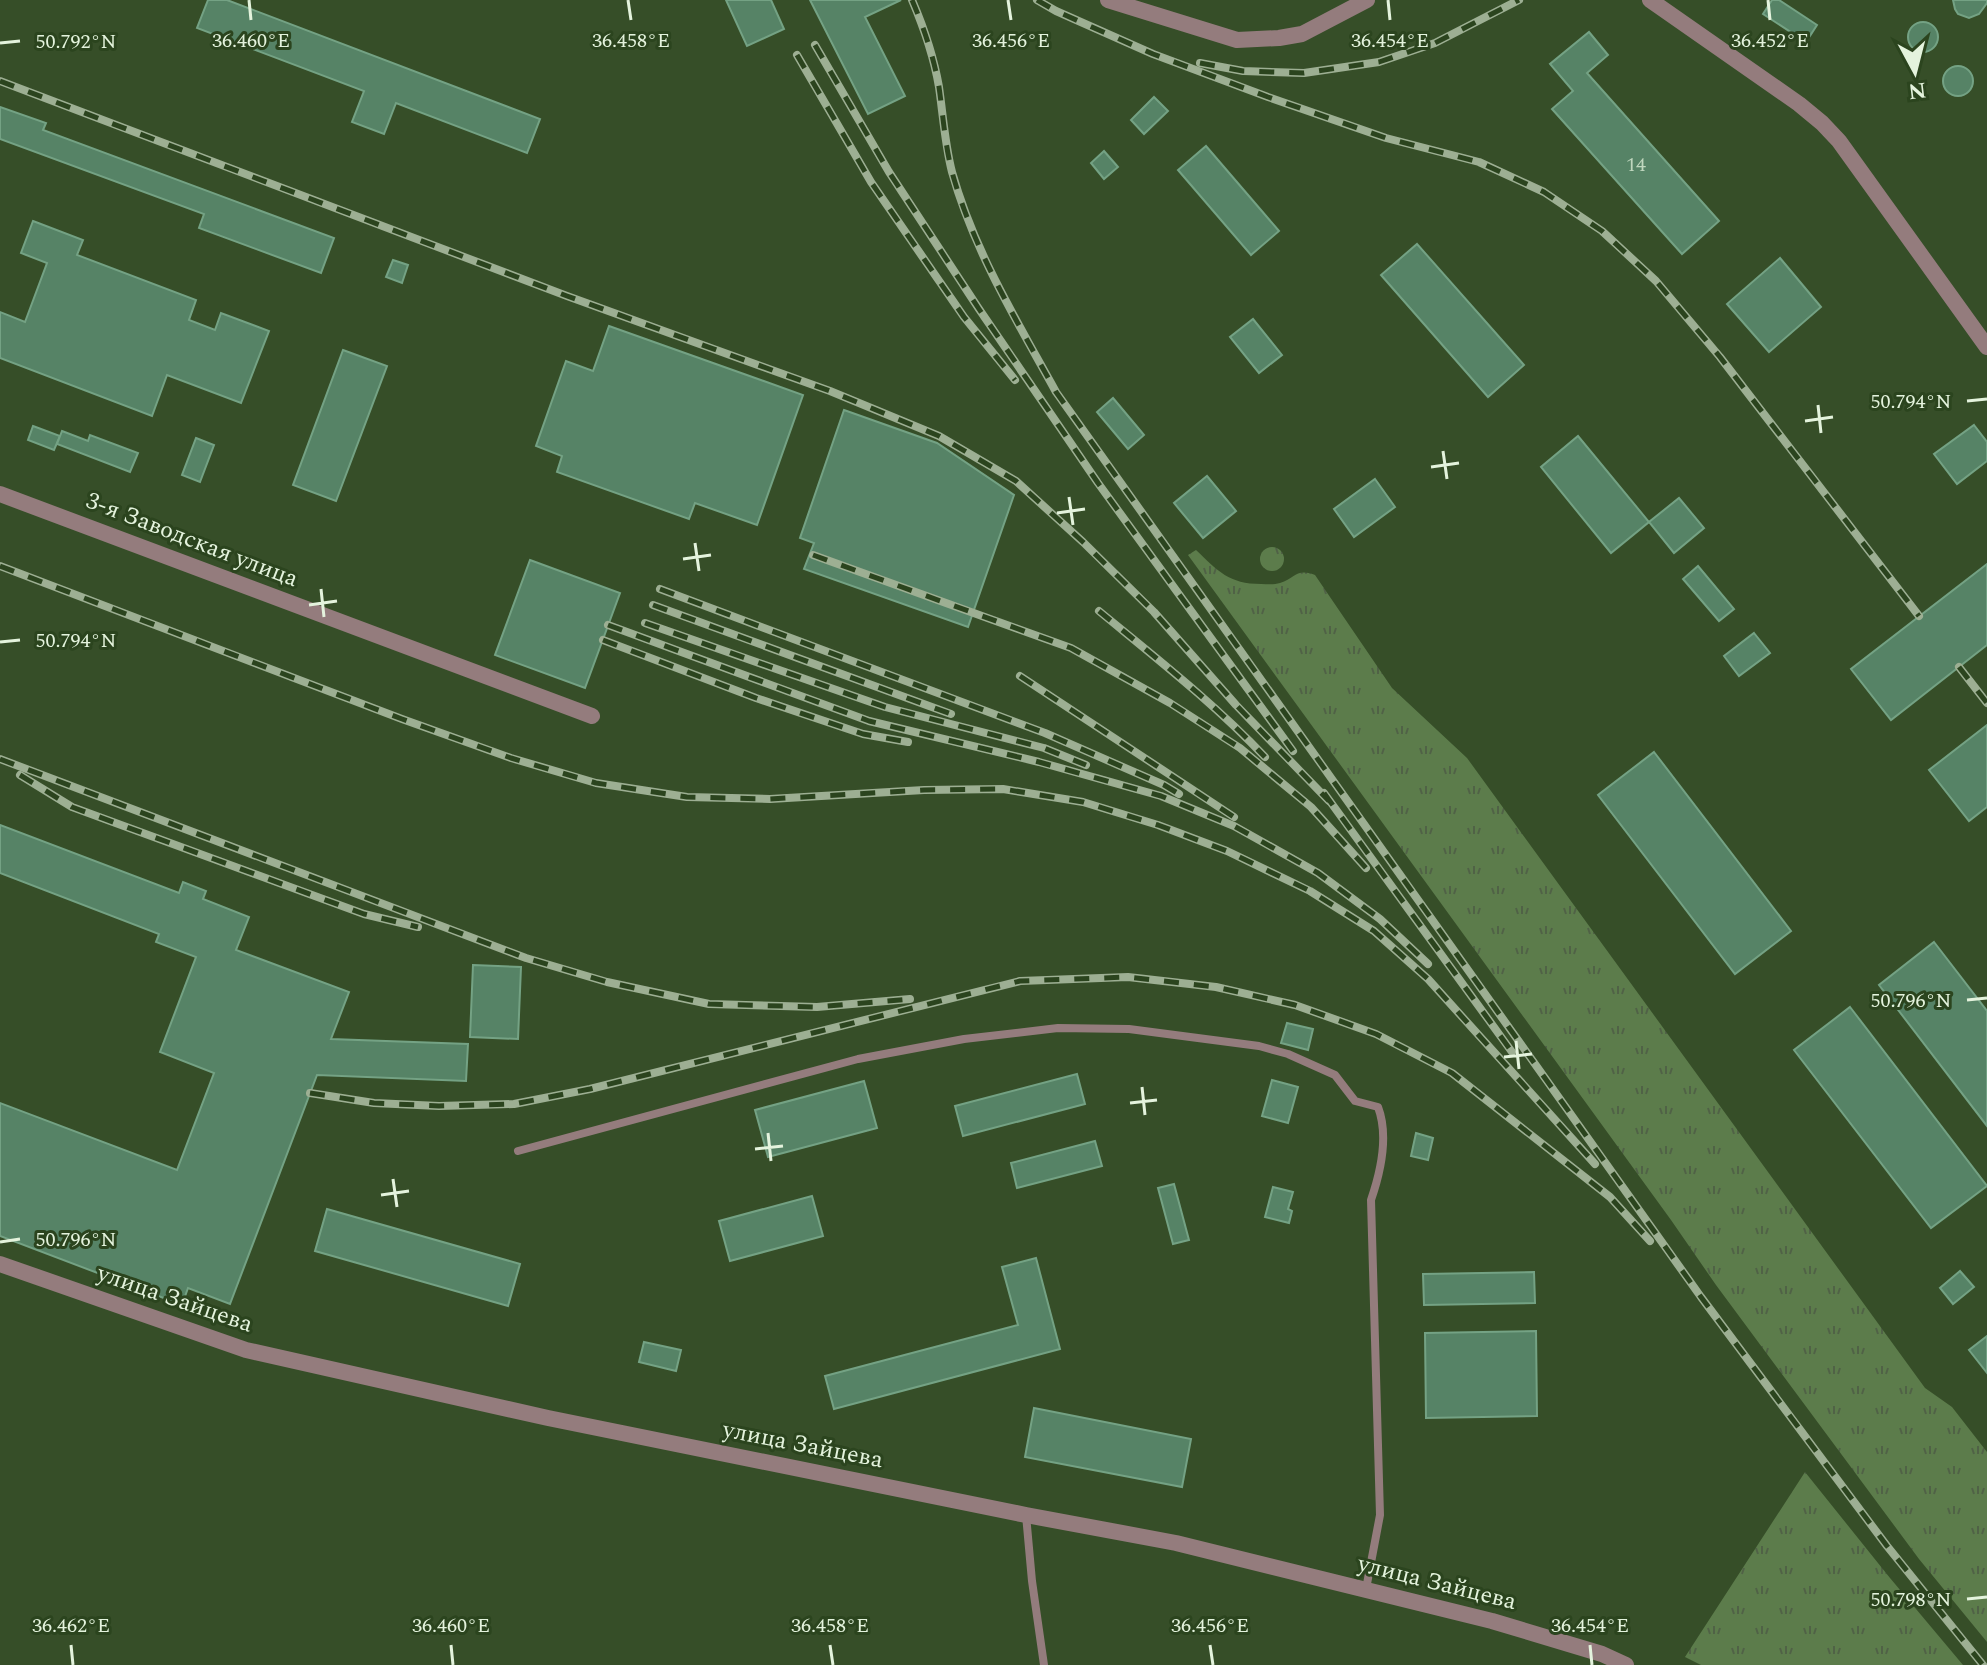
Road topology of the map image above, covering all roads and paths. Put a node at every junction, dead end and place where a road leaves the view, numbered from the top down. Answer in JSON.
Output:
{"nodes":[{"id":1,"x":1108,"y":0,"type":"edge"},
{"id":2,"x":1367,"y":0,"type":"edge"},
{"id":3,"x":1650,"y":0,"type":"edge"},
{"id":4,"x":1987,"y":347,"type":"edge"},
{"id":5,"x":0,"y":494,"type":"edge"},
{"id":6,"x":592,"y":716,"type":"dead end"},
{"id":7,"x":518,"y":1151,"type":"dead end"},
{"id":8,"x":0,"y":1264,"type":"edge"},
{"id":9,"x":1026,"y":1515,"type":"junction"},
{"id":10,"x":1365,"y":1590,"type":"junction"},
{"id":11,"x":1044,"y":1665,"type":"edge"},
{"id":12,"x":1626,"y":1665,"type":"edge"}],
"edges":[{"from":1,"to":2,"type":"street"},
{"from":3,"to":4,"type":"street"},
{"from":5,"to":6,"type":"street","name":"3-я Заводская улица"},
{"from":7,"to":10,"type":"lane"},
{"from":8,"to":9,"type":"street","name":"улица Зайцева"},
{"from":9,"to":10,"type":"street","name":"улица Зайцева"},
{"from":9,"to":11,"type":"lane"},
{"from":10,"to":12,"type":"street","name":"улица Зайцева"}]}
